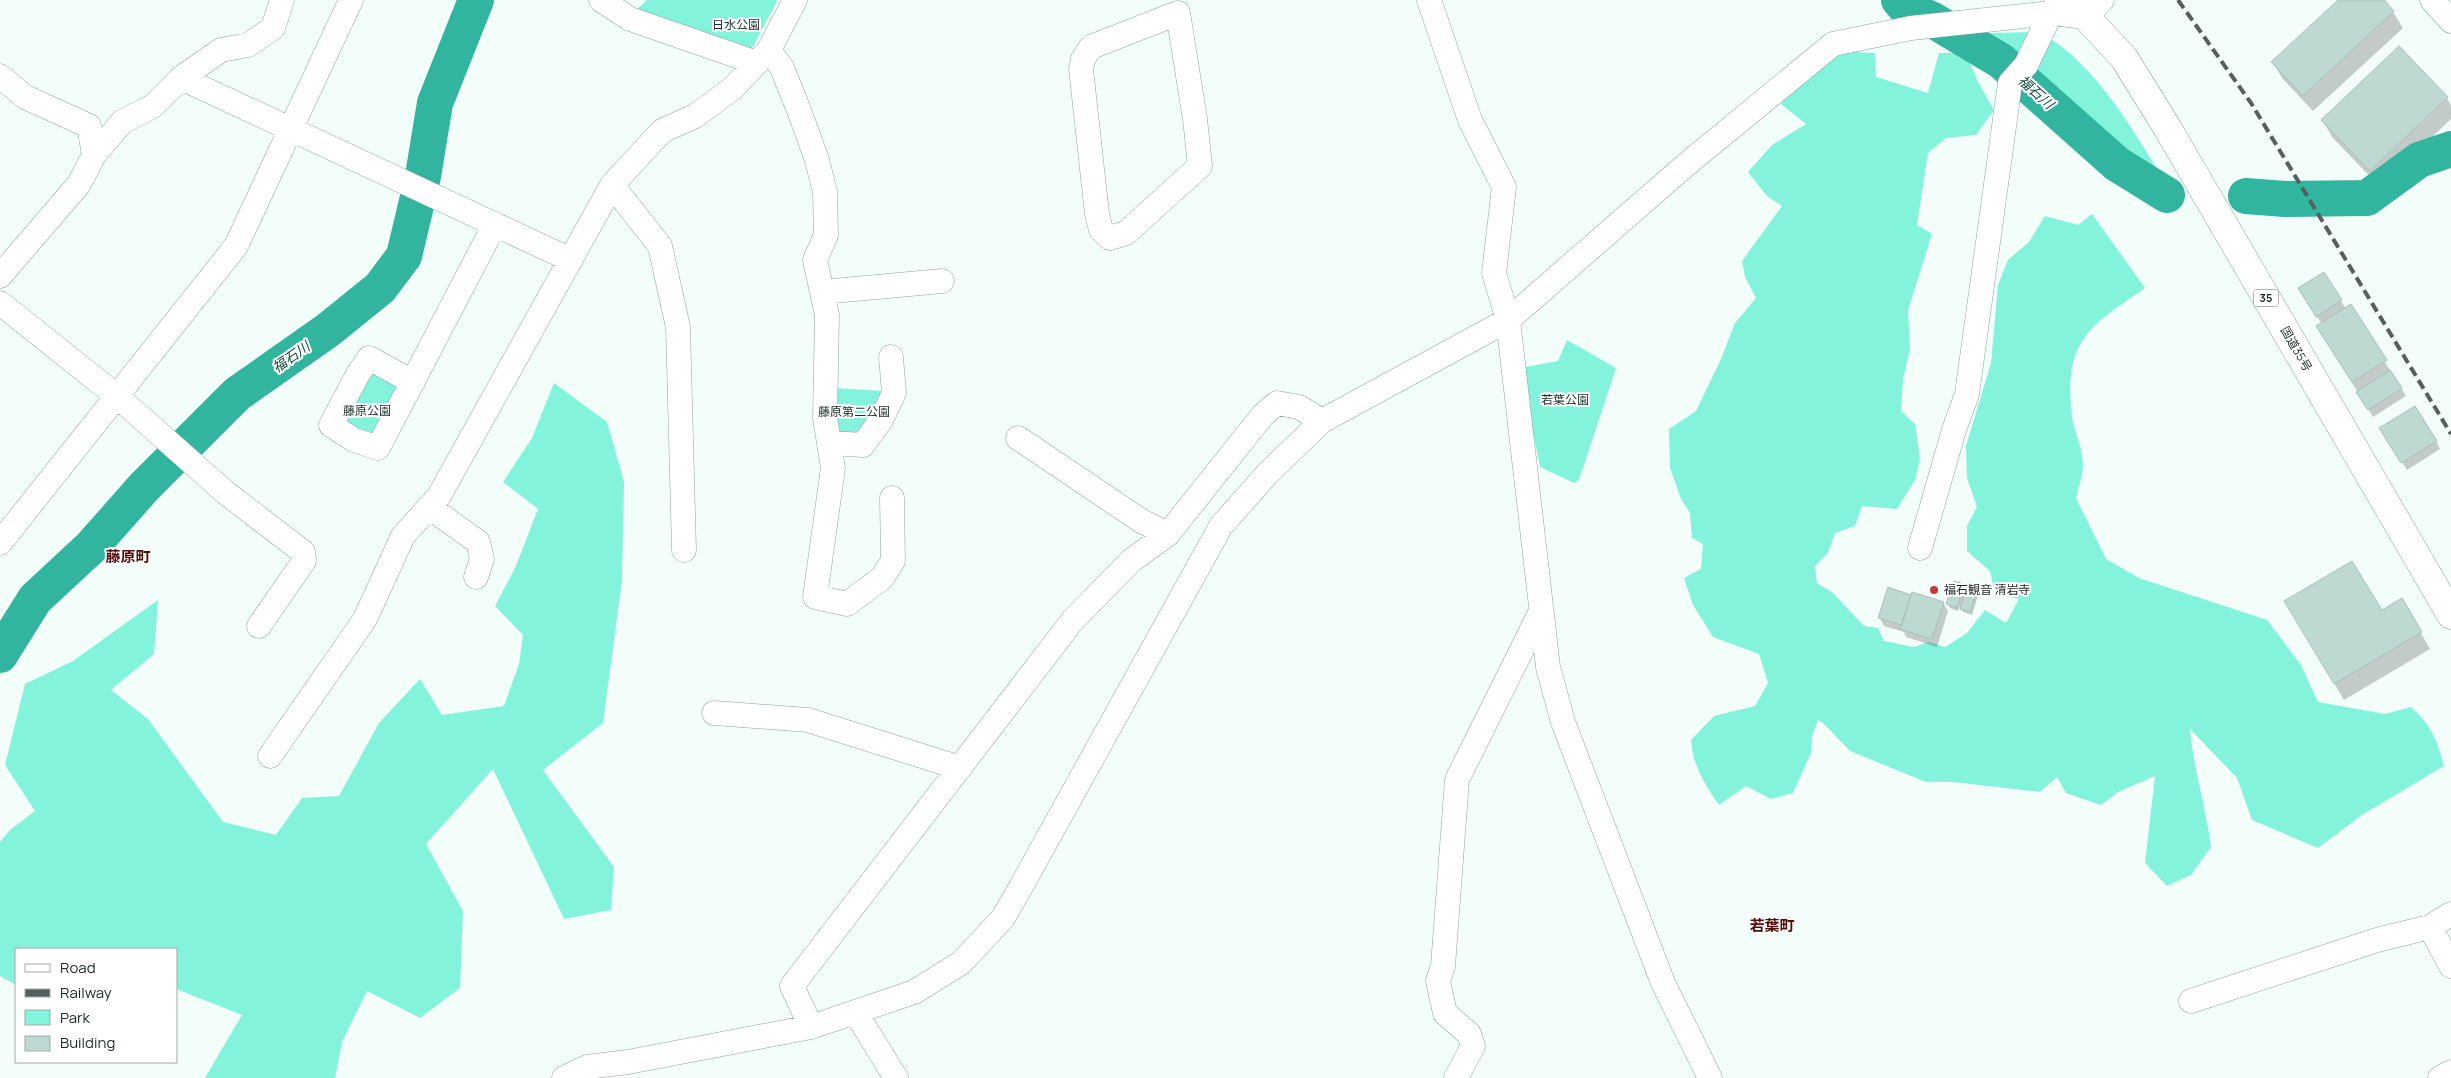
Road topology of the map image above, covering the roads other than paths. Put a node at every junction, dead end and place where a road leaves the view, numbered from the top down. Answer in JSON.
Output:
{"nodes":[{"id":1,"x":282,"y":0,"type":"edge"},
{"id":2,"x":351,"y":0,"type":"edge"},
{"id":3,"x":600,"y":0,"type":"edge"},
{"id":4,"x":795,"y":0,"type":"edge"},
{"id":5,"x":1429,"y":0,"type":"edge"},
{"id":6,"x":2432,"y":0,"type":"edge"},
{"id":7,"x":1179,"y":6,"type":"edge"},
{"id":8,"x":2054,"y":6,"type":"edge"},
{"id":9,"x":2094,"y":8,"type":"edge"},
{"id":10,"x":2451,"y":21,"type":"edge"},
{"id":11,"x":763,"y":57,"type":"junction"},
{"id":12,"x":0,"y":76,"type":"edge"},
{"id":13,"x":181,"y":78,"type":"junction"},
{"id":14,"x":291,"y":128,"type":"junction"},
{"id":15,"x":94,"y":155,"type":"junction"},
{"id":16,"x":612,"y":185,"type":"junction"},
{"id":17,"x":495,"y":224,"type":"junction"},
{"id":18,"x":570,"y":260,"type":"junction"},
{"id":19,"x":0,"y":276,"type":"edge"},
{"id":20,"x":942,"y":281,"type":"dead end"},
{"id":21,"x":822,"y":292,"type":"junction"},
{"id":22,"x":0,"y":303,"type":"edge"},
{"id":23,"x":1508,"y":320,"type":"junction"},
{"id":24,"x":891,"y":357,"type":"dead end"},
{"id":25,"x":413,"y":382,"type":"dead end"},
{"id":26,"x":118,"y":397,"type":"junction"},
{"id":27,"x":1322,"y":420,"type":"junction"},
{"id":28,"x":1018,"y":438,"type":"dead end"},
{"id":29,"x":829,"y":443,"type":"junction"},
{"id":30,"x":892,"y":498,"type":"dead end"},
{"id":31,"x":429,"y":508,"type":"junction"},
{"id":32,"x":1168,"y":534,"type":"junction"},
{"id":33,"x":0,"y":543,"type":"edge"},
{"id":34,"x":1920,"y":548,"type":"dead end"},
{"id":35,"x":684,"y":550,"type":"dead end"},
{"id":36,"x":476,"y":577,"type":"dead end"},
{"id":37,"x":1541,"y":611,"type":"junction"},
{"id":38,"x":2451,"y":615,"type":"edge"},
{"id":39,"x":259,"y":626,"type":"dead end"},
{"id":40,"x":714,"y":713,"type":"dead end"},
{"id":41,"x":270,"y":756,"type":"dead end"},
{"id":42,"x":960,"y":768,"type":"junction"},
{"id":43,"x":2451,"y":914,"type":"edge"},
{"id":44,"x":2430,"y":927,"type":"junction"},
{"id":45,"x":2451,"y":966,"type":"edge"},
{"id":46,"x":2191,"y":1001,"type":"dead end"},
{"id":47,"x":856,"y":1013,"type":"junction"},
{"id":48,"x":811,"y":1027,"type":"junction"},
{"id":49,"x":2451,"y":1072,"type":"edge"},
{"id":50,"x":564,"y":1078,"type":"edge"},
{"id":51,"x":896,"y":1078,"type":"edge"},
{"id":52,"x":1456,"y":1078,"type":"edge"},
{"id":53,"x":1710,"y":1078,"type":"edge"},
{"id":54,"x":2440,"y":1078,"type":"edge"}],
"edges":[{"from":1,"to":13,"type":"street"},
{"from":2,"to":14,"type":"street"},
{"from":3,"to":11,"type":"street"},
{"from":4,"to":11,"type":"street"},
{"from":5,"to":23,"type":"street"},
{"from":6,"to":10,"type":"street"},
{"from":7,"to":7,"type":"street"},
{"from":8,"to":9,"type":"highway","name":"国道35号","number":"35"},
{"from":8,"to":23,"type":"street"},
{"from":8,"to":34,"type":"street"},
{"from":9,"to":38,"type":"highway","name":"国道35号","number":"35"},
{"from":11,"to":16,"type":"street"},
{"from":11,"to":21,"type":"street"},
{"from":12,"to":15,"type":"street"},
{"from":13,"to":14,"type":"street"},
{"from":13,"to":15,"type":"street"},
{"from":14,"to":17,"type":"street"},
{"from":14,"to":26,"type":"street"},
{"from":15,"to":19,"type":"street"},
{"from":16,"to":18,"type":"street"},
{"from":16,"to":35,"type":"street"},
{"from":17,"to":18,"type":"street"},
{"from":17,"to":25,"type":"street"},
{"from":18,"to":31,"type":"street"},
{"from":20,"to":21,"type":"street"},
{"from":21,"to":29,"type":"street"},
{"from":22,"to":26,"type":"street"},
{"from":23,"to":27,"type":"street"},
{"from":23,"to":37,"type":"street"},
{"from":24,"to":29,"type":"street"},
{"from":26,"to":33,"type":"street"},
{"from":26,"to":39,"type":"street"},
{"from":27,"to":32,"type":"street"},
{"from":27,"to":47,"type":"street"},
{"from":28,"to":32,"type":"street"},
{"from":29,"to":30,"type":"street"},
{"from":31,"to":36,"type":"street"},
{"from":31,"to":41,"type":"street"},
{"from":32,"to":42,"type":"street"},
{"from":37,"to":52,"type":"street"},
{"from":37,"to":53,"type":"street"},
{"from":40,"to":42,"type":"street"},
{"from":42,"to":48,"type":"street"},
{"from":43,"to":44,"type":"street"},
{"from":44,"to":45,"type":"street"},
{"from":44,"to":46,"type":"street"},
{"from":47,"to":48,"type":"street"},
{"from":47,"to":51,"type":"street"},
{"from":48,"to":50,"type":"street"},
{"from":49,"to":54,"type":"street"}]}
